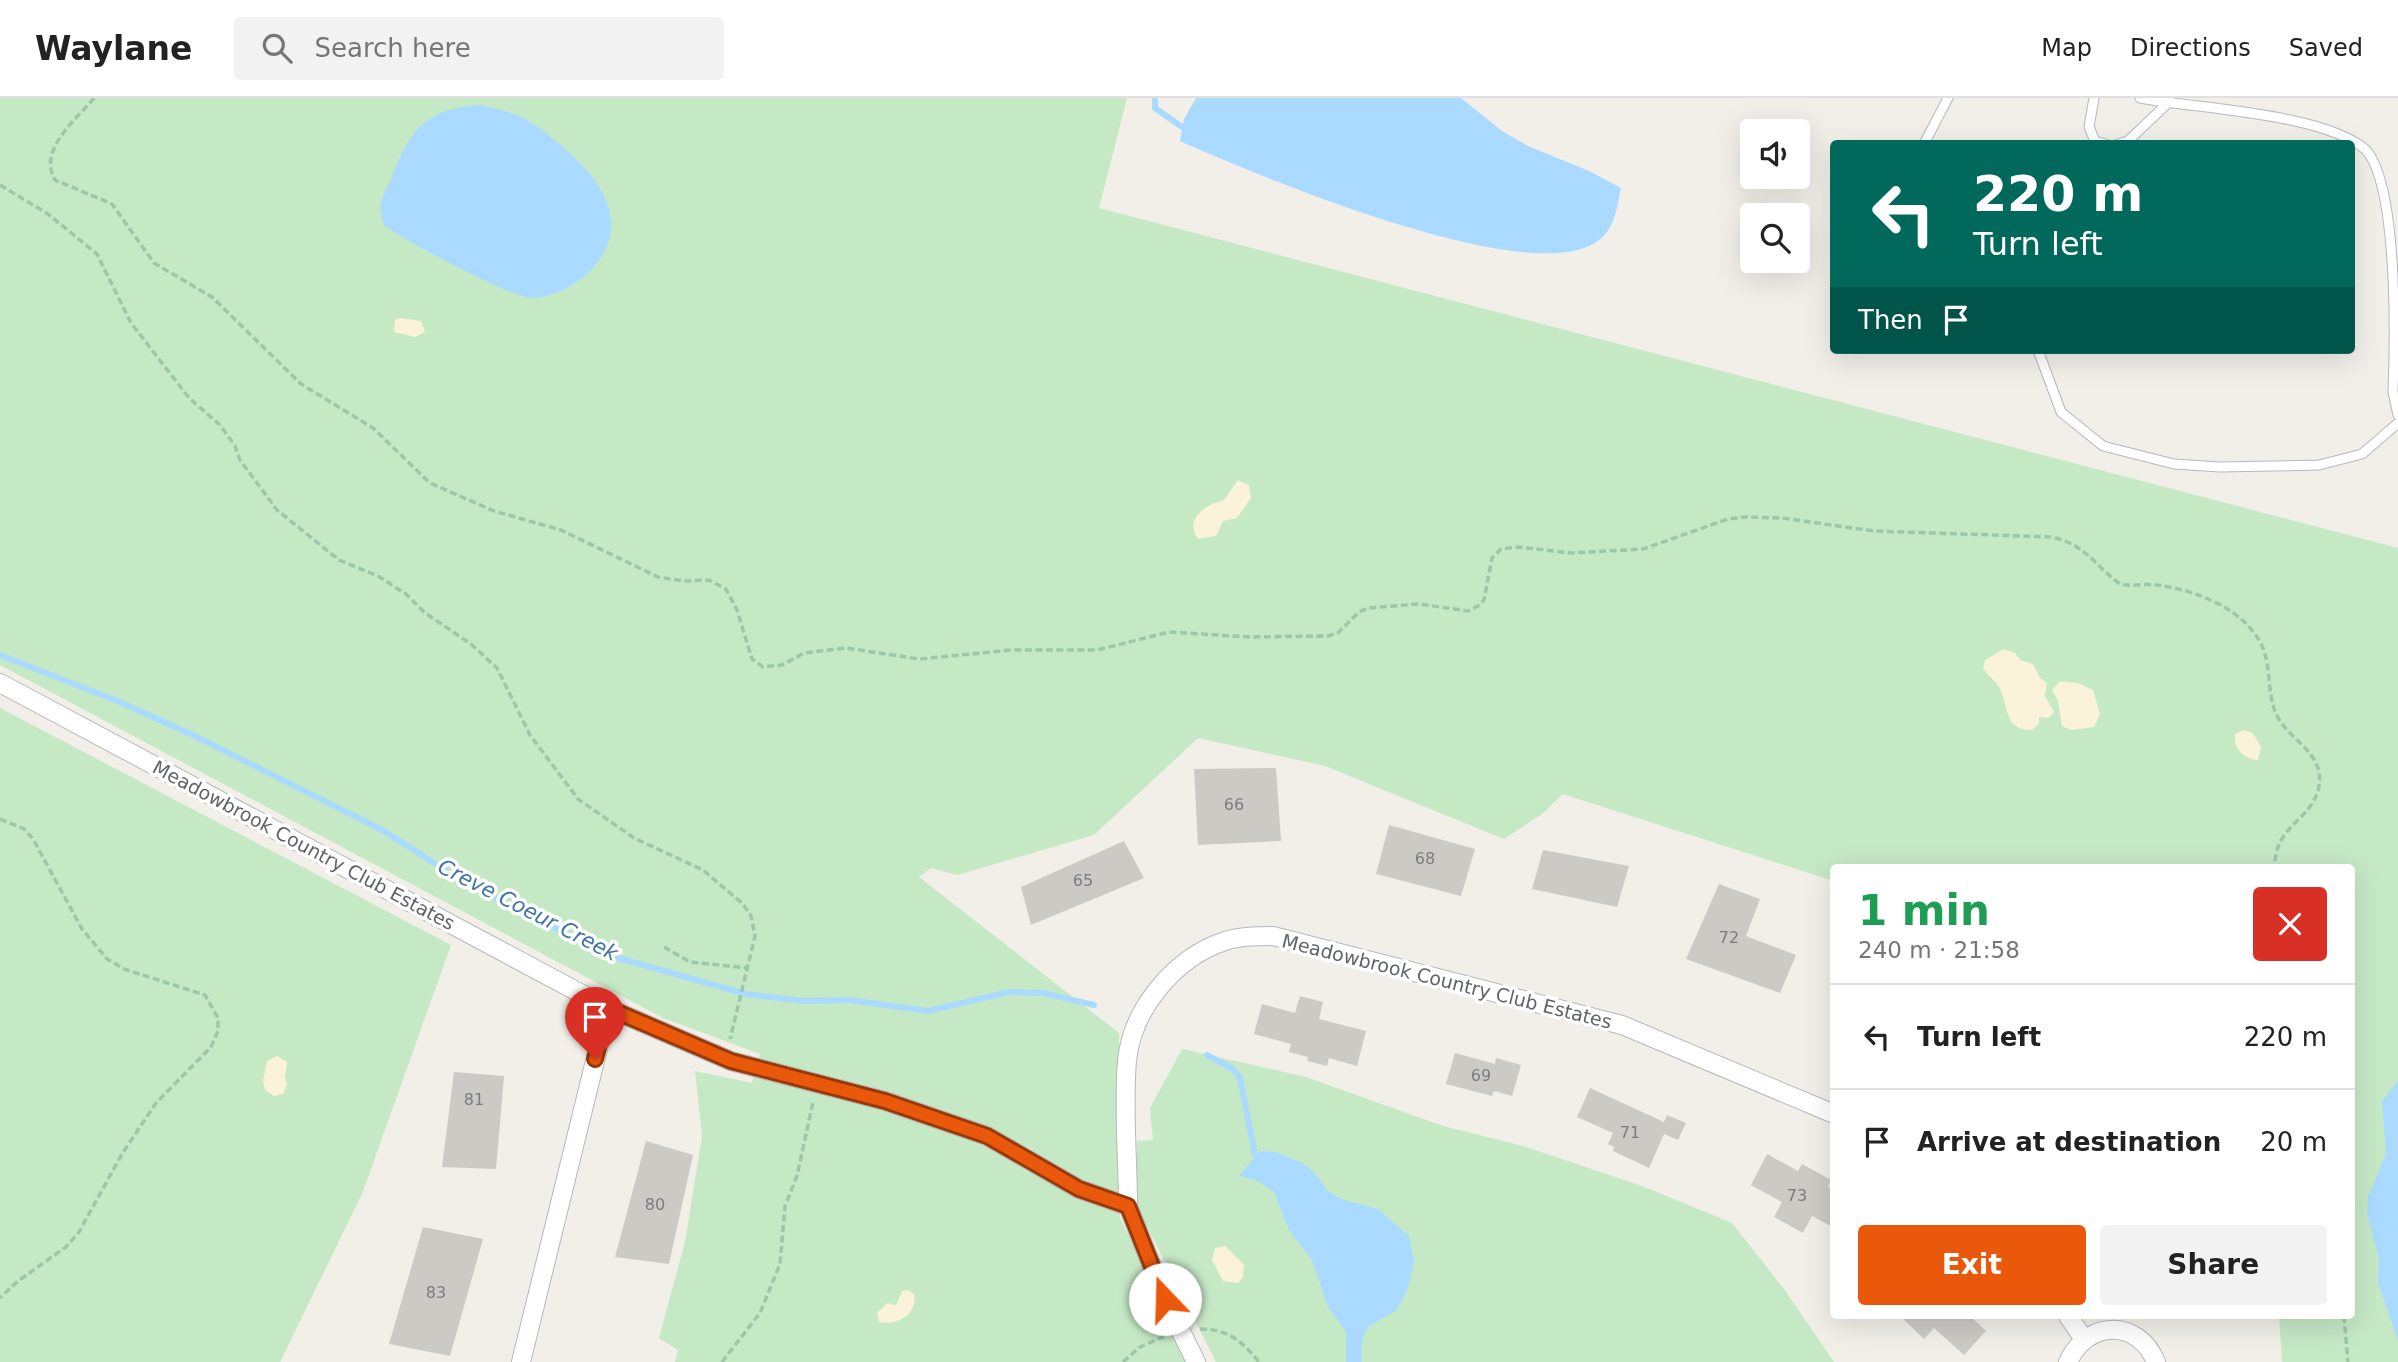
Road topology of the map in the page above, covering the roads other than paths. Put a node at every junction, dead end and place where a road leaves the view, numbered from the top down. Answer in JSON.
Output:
{"nodes":[{"id":1,"x":1948,"y":98,"type":"edge"},
{"id":2,"x":2094,"y":98,"type":"edge"},
{"id":3,"x":2140,"y":98,"type":"edge"},
{"id":4,"x":2168,"y":103,"type":"junction"},
{"id":5,"x":1926,"y":140,"type":"edge"},
{"id":6,"x":2095,"y":140,"type":"edge"},
{"id":7,"x":2129,"y":140,"type":"edge"},
{"id":8,"x":2350,"y":140,"type":"edge"},
{"id":9,"x":2355,"y":143,"type":"edge"},
{"id":10,"x":2039,"y":354,"type":"edge"},
{"id":11,"x":2398,"y":415,"type":"edge"},
{"id":12,"x":2398,"y":423,"type":"edge"},
{"id":13,"x":0,"y":683,"type":"edge"},
{"id":14,"x":608,"y":1008,"type":"junction"},
{"id":15,"x":1830,"y":1112,"type":"edge"},
{"id":16,"x":1128,"y":1206,"type":"junction"},
{"id":17,"x":2070,"y":1319,"type":"edge"},
{"id":18,"x":2084,"y":1339,"type":"junction"},
{"id":19,"x":521,"y":1362,"type":"edge"},
{"id":20,"x":1196,"y":1362,"type":"edge"},
{"id":21,"x":2068,"y":1362,"type":"edge"},
{"id":22,"x":2156,"y":1362,"type":"edge"}],
"edges":[{"from":1,"to":5,"type":"lane"},
{"from":2,"to":6,"type":"lane"},
{"from":3,"to":4,"type":"lane"},
{"from":4,"to":7,"type":"lane"},
{"from":4,"to":8,"type":"lane"},
{"from":9,"to":11,"type":"lane"},
{"from":10,"to":12,"type":"lane"},
{"from":13,"to":14,"type":"street","name":"Meadowbrook Country Club Estates"},
{"from":14,"to":16,"type":"street","name":"Meadowbrook Country Club Estates"},
{"from":14,"to":19,"type":"street"},
{"from":15,"to":16,"type":"street","name":"Meadowbrook Country Club Estates"},
{"from":16,"to":20,"type":"street","name":"Meadowbrook Country Club Estates"},
{"from":17,"to":18,"type":"street"},
{"from":18,"to":21,"type":"street"},
{"from":18,"to":22,"type":"street"}]}
